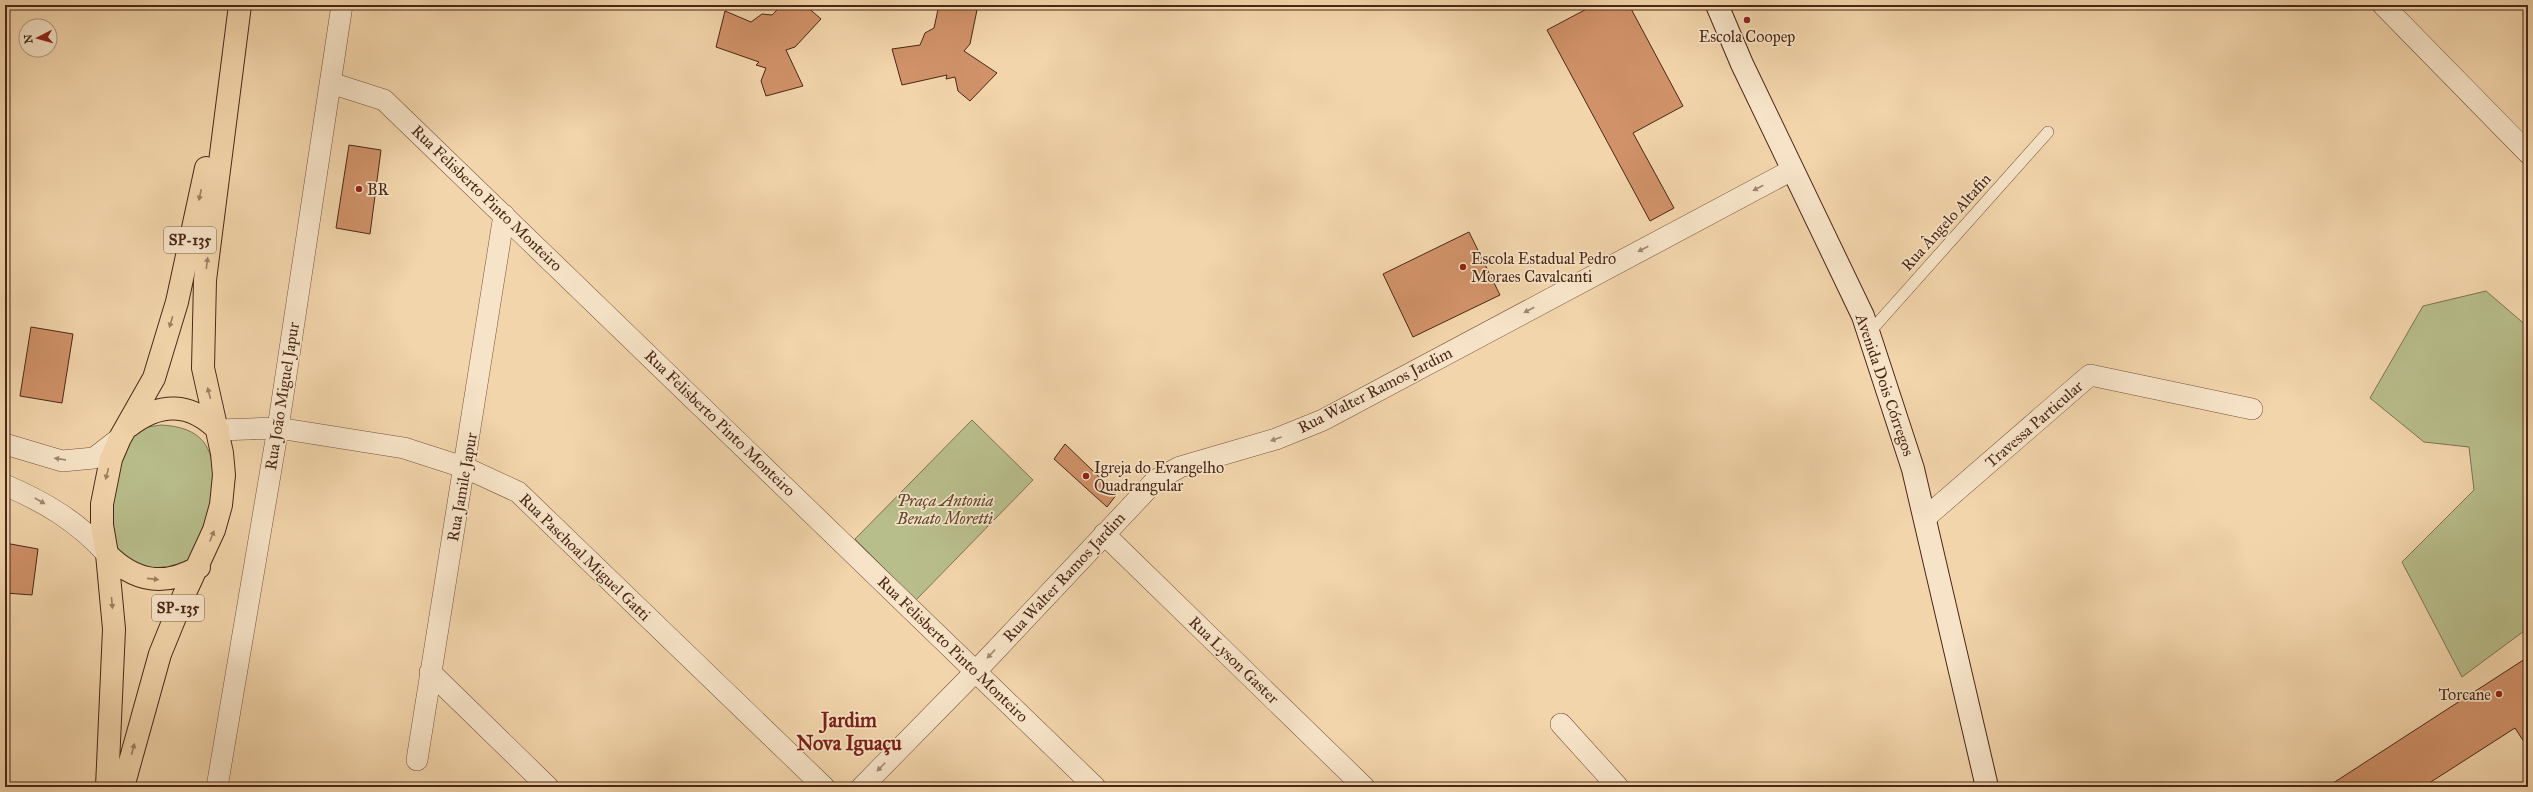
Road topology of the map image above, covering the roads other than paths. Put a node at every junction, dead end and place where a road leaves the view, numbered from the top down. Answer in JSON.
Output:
{"nodes":[{"id":1,"x":240,"y":5,"type":"edge"},
{"id":2,"x":342,"y":5,"type":"edge"},
{"id":3,"x":1717,"y":5,"type":"edge"},
{"id":4,"x":2383,"y":5,"type":"edge"},
{"id":5,"x":235,"y":34,"type":"junction"},
{"id":6,"x":331,"y":83,"type":"junction"},
{"id":7,"x":2048,"y":132,"type":"dead end"},
{"id":8,"x":2528,"y":153,"type":"edge"},
{"id":9,"x":1792,"y":170,"type":"junction"},
{"id":10,"x":504,"y":214,"type":"junction"},
{"id":11,"x":1868,"y":334,"type":"junction"},
{"id":12,"x":2252,"y":410,"type":"dead end"},
{"id":13,"x":278,"y":428,"type":"junction"},
{"id":14,"x":218,"y":430,"type":"junction"},
{"id":15,"x":120,"y":438,"type":"junction"},
{"id":16,"x":5,"y":444,"type":"edge"},
{"id":17,"x":466,"y":468,"type":"junction"},
{"id":18,"x":5,"y":485,"type":"edge"},
{"id":19,"x":1925,"y":518,"type":"junction"},
{"id":20,"x":1104,"y":534,"type":"junction"},
{"id":21,"x":107,"y":554,"type":"junction"},
{"id":22,"x":199,"y":567,"type":"junction"},
{"id":23,"x":976,"y":671,"type":"junction"},
{"id":24,"x":430,"y":672,"type":"junction"},
{"id":25,"x":1561,"y":724,"type":"dead end"},
{"id":26,"x":417,"y":760,"type":"dead end"},
{"id":27,"x":107,"y":787,"type":"edge"},
{"id":28,"x":123,"y":787,"type":"edge"},
{"id":29,"x":217,"y":787,"type":"edge"},
{"id":30,"x":548,"y":787,"type":"edge"},
{"id":31,"x":824,"y":787,"type":"edge"},
{"id":32,"x":862,"y":787,"type":"edge"},
{"id":33,"x":1095,"y":787,"type":"edge"},
{"id":34,"x":1364,"y":787,"type":"edge"},
{"id":35,"x":1618,"y":787,"type":"edge"},
{"id":36,"x":1987,"y":787,"type":"edge"}],
"edges":[{"from":1,"to":5,"type":"main road","number":"SP-135"},
{"from":2,"to":6,"type":"street","name":"Rua João Miguel Japur"},
{"from":3,"to":9,"type":"street","name":"Avenida Dois Córregos"},
{"from":4,"to":8,"type":"street"},
{"from":14,"to":5,"type":"main road","number":"SP-135","one_way":true},
{"from":5,"to":15,"type":"main road","number":"SP-135","one_way":true},
{"from":6,"to":10,"type":"street","name":"Rua Felisberto Pinto Monteiro"},
{"from":6,"to":13,"type":"street","name":"Rua João Miguel Japur"},
{"from":7,"to":11,"type":"lane","name":"Rua Ângelo Altafin"},
{"from":9,"to":11,"type":"street","name":"Avenida Dois Córregos"},
{"from":9,"to":20,"type":"street","name":"Rua Walter Ramos Jardim","one_way":true},
{"from":10,"to":17,"type":"street","name":"Rua Jamile Japur"},
{"from":10,"to":23,"type":"street","name":"Rua Felisberto Pinto Monteiro"},
{"from":11,"to":19,"type":"street","name":"Avenida Dois Córregos"},
{"from":12,"to":19,"type":"street","name":"Travessa Particular"},
{"from":13,"to":14,"type":"street","name":"Rua Paschoal Miguel Gatti"},
{"from":13,"to":17,"type":"street","name":"Rua Paschoal Miguel Gatti"},
{"from":13,"to":29,"type":"street","name":"Rua João Miguel Japur"},
{"from":14,"to":15,"type":"main road"},
{"from":22,"to":14,"type":"main road","number":"SP-135","one_way":true},
{"from":15,"to":16,"type":"street","one_way":true},
{"from":15,"to":21,"type":"main road","number":"SP-135","one_way":true},
{"from":17,"to":24,"type":"street","name":"Rua Jamile Japur"},
{"from":17,"to":31,"type":"street","name":"Rua Paschoal Miguel Gatti"},
{"from":18,"to":21,"type":"street","one_way":true},
{"from":19,"to":36,"type":"street","name":"Avenida Dois Córregos"},
{"from":20,"to":23,"type":"street","name":"Rua Walter Ramos Jardim","one_way":true},
{"from":20,"to":34,"type":"street","name":"Rua Lyson Gaster"},
{"from":21,"to":22,"type":"main road","one_way":true},
{"from":21,"to":27,"type":"main road","number":"SP-135","one_way":true},
{"from":28,"to":22,"type":"main road","number":"SP-135","one_way":true},
{"from":23,"to":32,"type":"street","name":"Rua Walter Ramos Jardim","one_way":true},
{"from":23,"to":33,"type":"street","name":"Rua Felisberto Pinto Monteiro"},
{"from":24,"to":26,"type":"street","name":"Rua Jamile Japur"},
{"from":24,"to":30,"type":"street"},
{"from":25,"to":35,"type":"street"}]}
